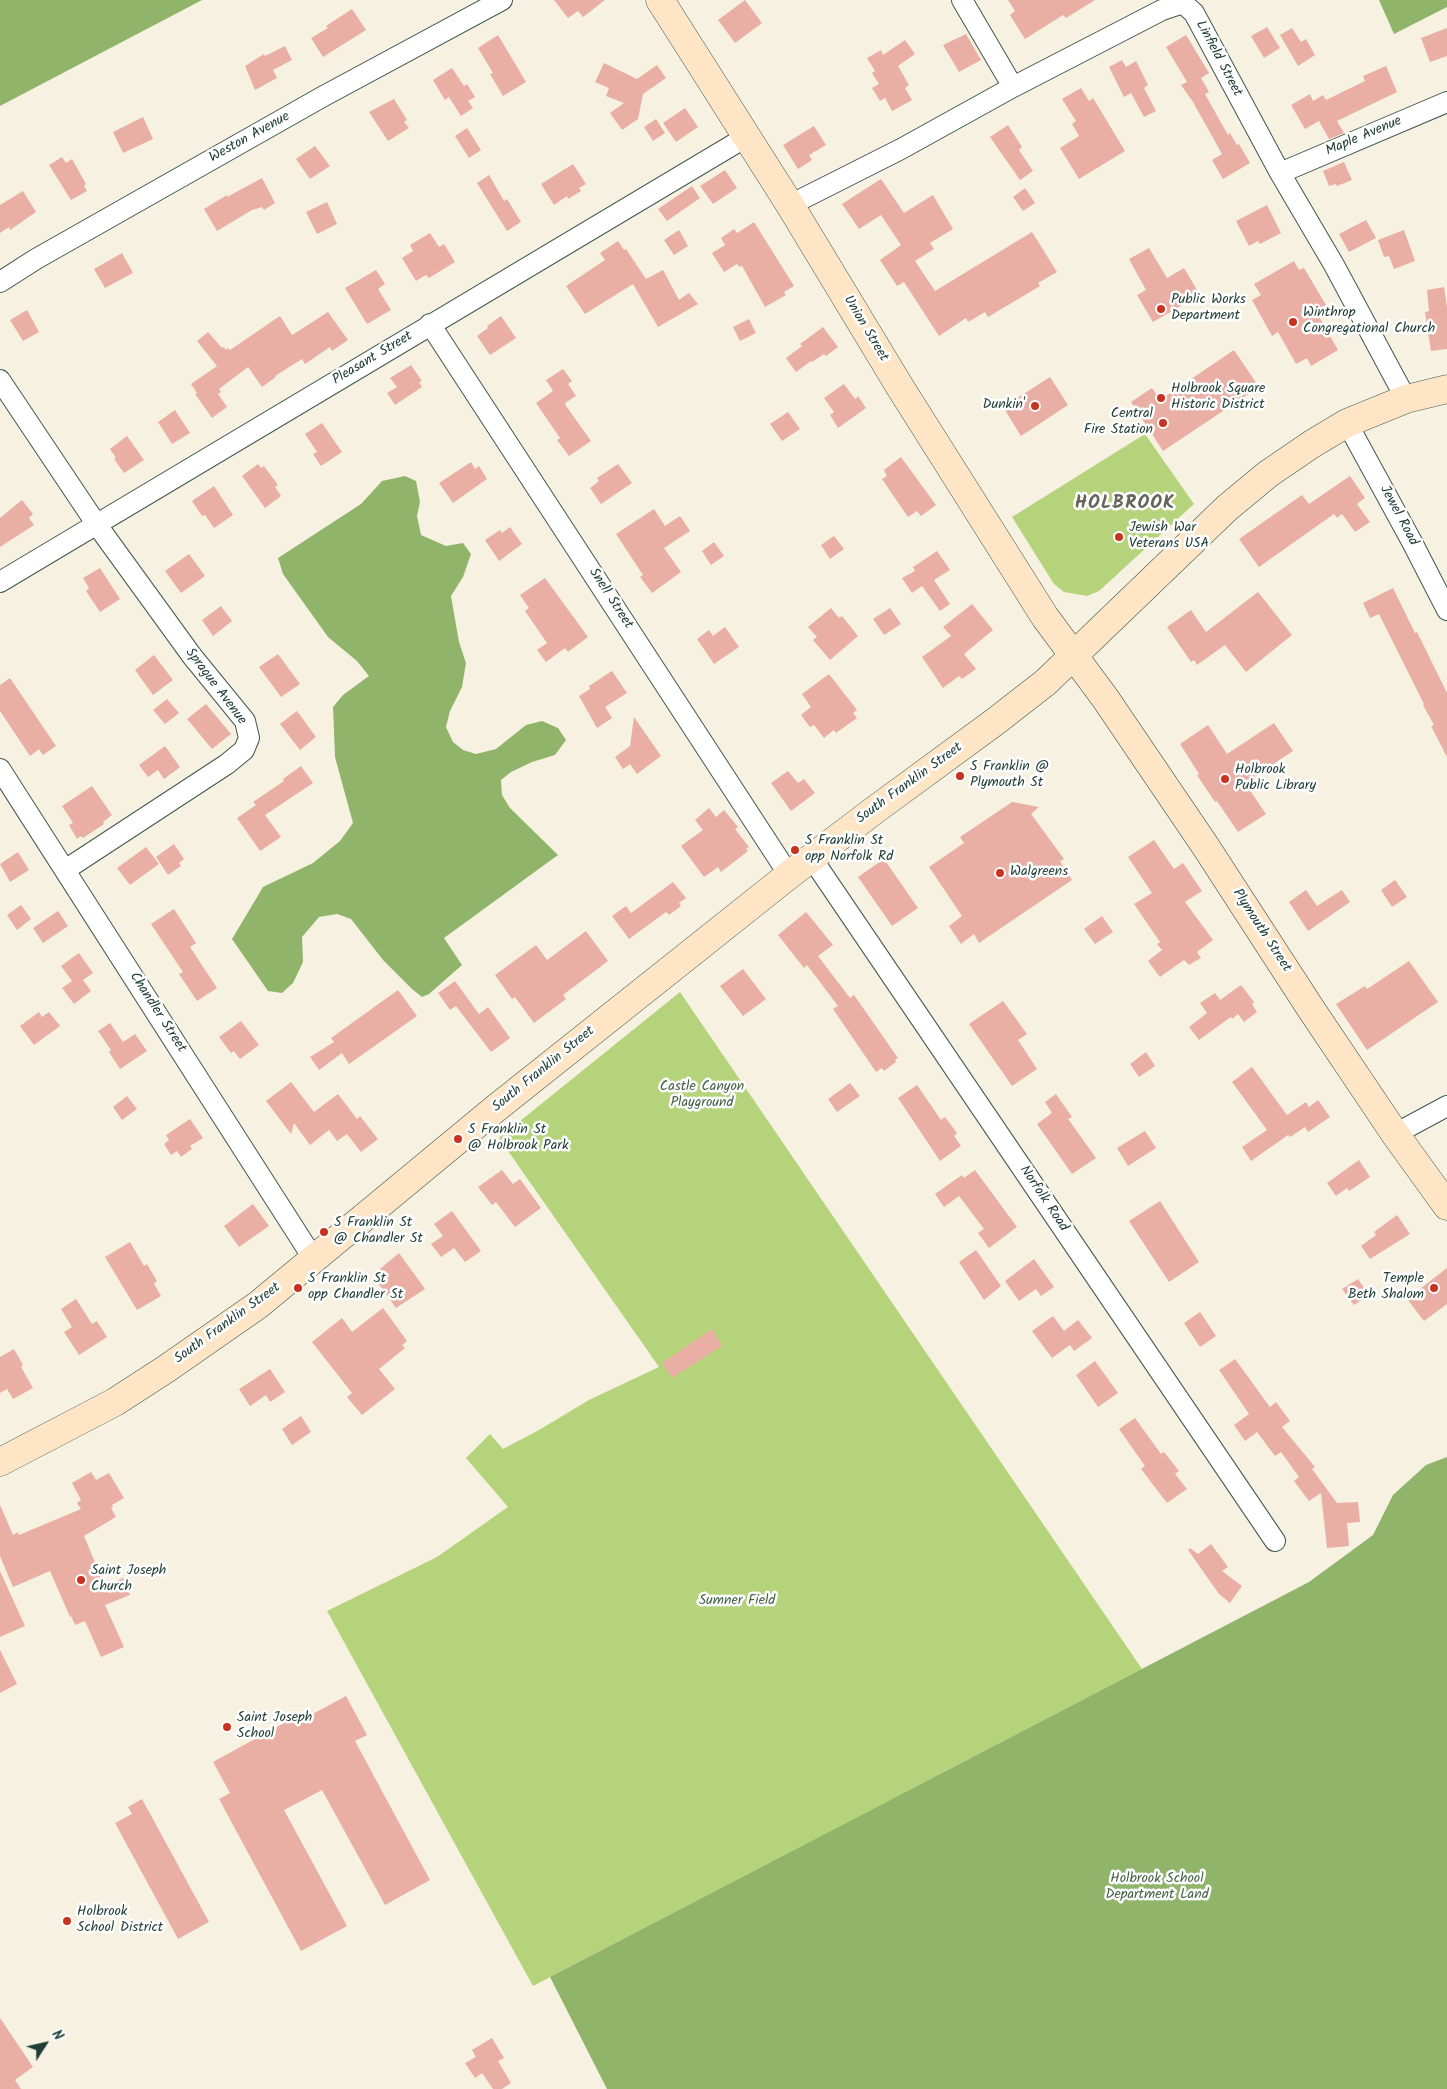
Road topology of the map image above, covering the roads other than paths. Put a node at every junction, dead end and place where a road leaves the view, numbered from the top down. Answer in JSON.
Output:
{"nodes":[{"id":1,"x":502,"y":0,"type":"edge"},
{"id":2,"x":660,"y":0,"type":"edge"},
{"id":3,"x":962,"y":0,"type":"edge"},
{"id":4,"x":1013,"y":87,"type":"junction"},
{"id":5,"x":1447,"y":102,"type":"edge"},
{"id":6,"x":746,"y":137,"type":"junction"},
{"id":7,"x":1280,"y":173,"type":"junction"},
{"id":8,"x":790,"y":205,"type":"junction"},
{"id":9,"x":0,"y":282,"type":"edge"},
{"id":10,"x":430,"y":324,"type":"junction"},
{"id":11,"x":0,"y":380,"type":"edge"},
{"id":12,"x":1447,"y":389,"type":"edge"},
{"id":13,"x":1406,"y":399,"type":"junction"},
{"id":14,"x":1347,"y":423,"type":"junction"},
{"id":15,"x":96,"y":525,"type":"junction"},
{"id":16,"x":0,"y":582,"type":"edge"},
{"id":17,"x":1447,"y":610,"type":"edge"},
{"id":18,"x":1074,"y":656,"type":"junction"},
{"id":19,"x":2,"y":776,"type":"edge"},
{"id":20,"x":812,"y":857,"type":"junction"},
{"id":21,"x":65,"y":870,"type":"junction"},
{"id":22,"x":789,"y":875,"type":"junction"},
{"id":23,"x":1447,"y":1106,"type":"edge"},
{"id":24,"x":1395,"y":1134,"type":"junction"},
{"id":25,"x":1447,"y":1206,"type":"edge"},
{"id":26,"x":313,"y":1258,"type":"junction"},
{"id":27,"x":0,"y":1462,"type":"edge"},
{"id":28,"x":1275,"y":1541,"type":"dead end"}],
"edges":[{"from":1,"to":9,"type":"street","name":"Weston Avenue"},
{"from":2,"to":6,"type":"main road","name":"Union Street"},
{"from":3,"to":4,"type":"street"},
{"from":4,"to":7,"type":"street","name":"Linfield Street"},
{"from":4,"to":8,"type":"street","name":"Linfield Street"},
{"from":5,"to":7,"type":"street","name":"Maple Avenue"},
{"from":6,"to":8,"type":"main road","name":"Union Street"},
{"from":6,"to":10,"type":"street","name":"Pleasant Street"},
{"from":7,"to":13,"type":"street","name":"Linfield Street"},
{"from":8,"to":18,"type":"main road","name":"Union Street"},
{"from":10,"to":15,"type":"street","name":"Pleasant Street"},
{"from":10,"to":22,"type":"street","name":"Snell Street"},
{"from":11,"to":15,"type":"street"},
{"from":12,"to":13,"type":"main road","name":"South Franklin Street"},
{"from":13,"to":14,"type":"main road","name":"South Franklin Street"},
{"from":14,"to":17,"type":"street","name":"Jewel Road"},
{"from":14,"to":18,"type":"main road","name":"South Franklin Street"},
{"from":15,"to":16,"type":"street","name":"Pleasant Street"},
{"from":15,"to":21,"type":"street","name":"Sprague Avenue"},
{"from":18,"to":20,"type":"main road","name":"South Franklin Street"},
{"from":18,"to":24,"type":"main road","name":"Plymouth Street"},
{"from":19,"to":21,"type":"street","name":"Chandler Street"},
{"from":20,"to":22,"type":"main road","name":"South Franklin Street"},
{"from":20,"to":28,"type":"street","name":"Norfolk Road"},
{"from":21,"to":26,"type":"street","name":"Chandler Street"},
{"from":22,"to":26,"type":"main road","name":"South Franklin Street"},
{"from":23,"to":24,"type":"street"},
{"from":24,"to":25,"type":"main road","name":"Plymouth Street"},
{"from":26,"to":27,"type":"main road","name":"South Franklin Street"}]}
